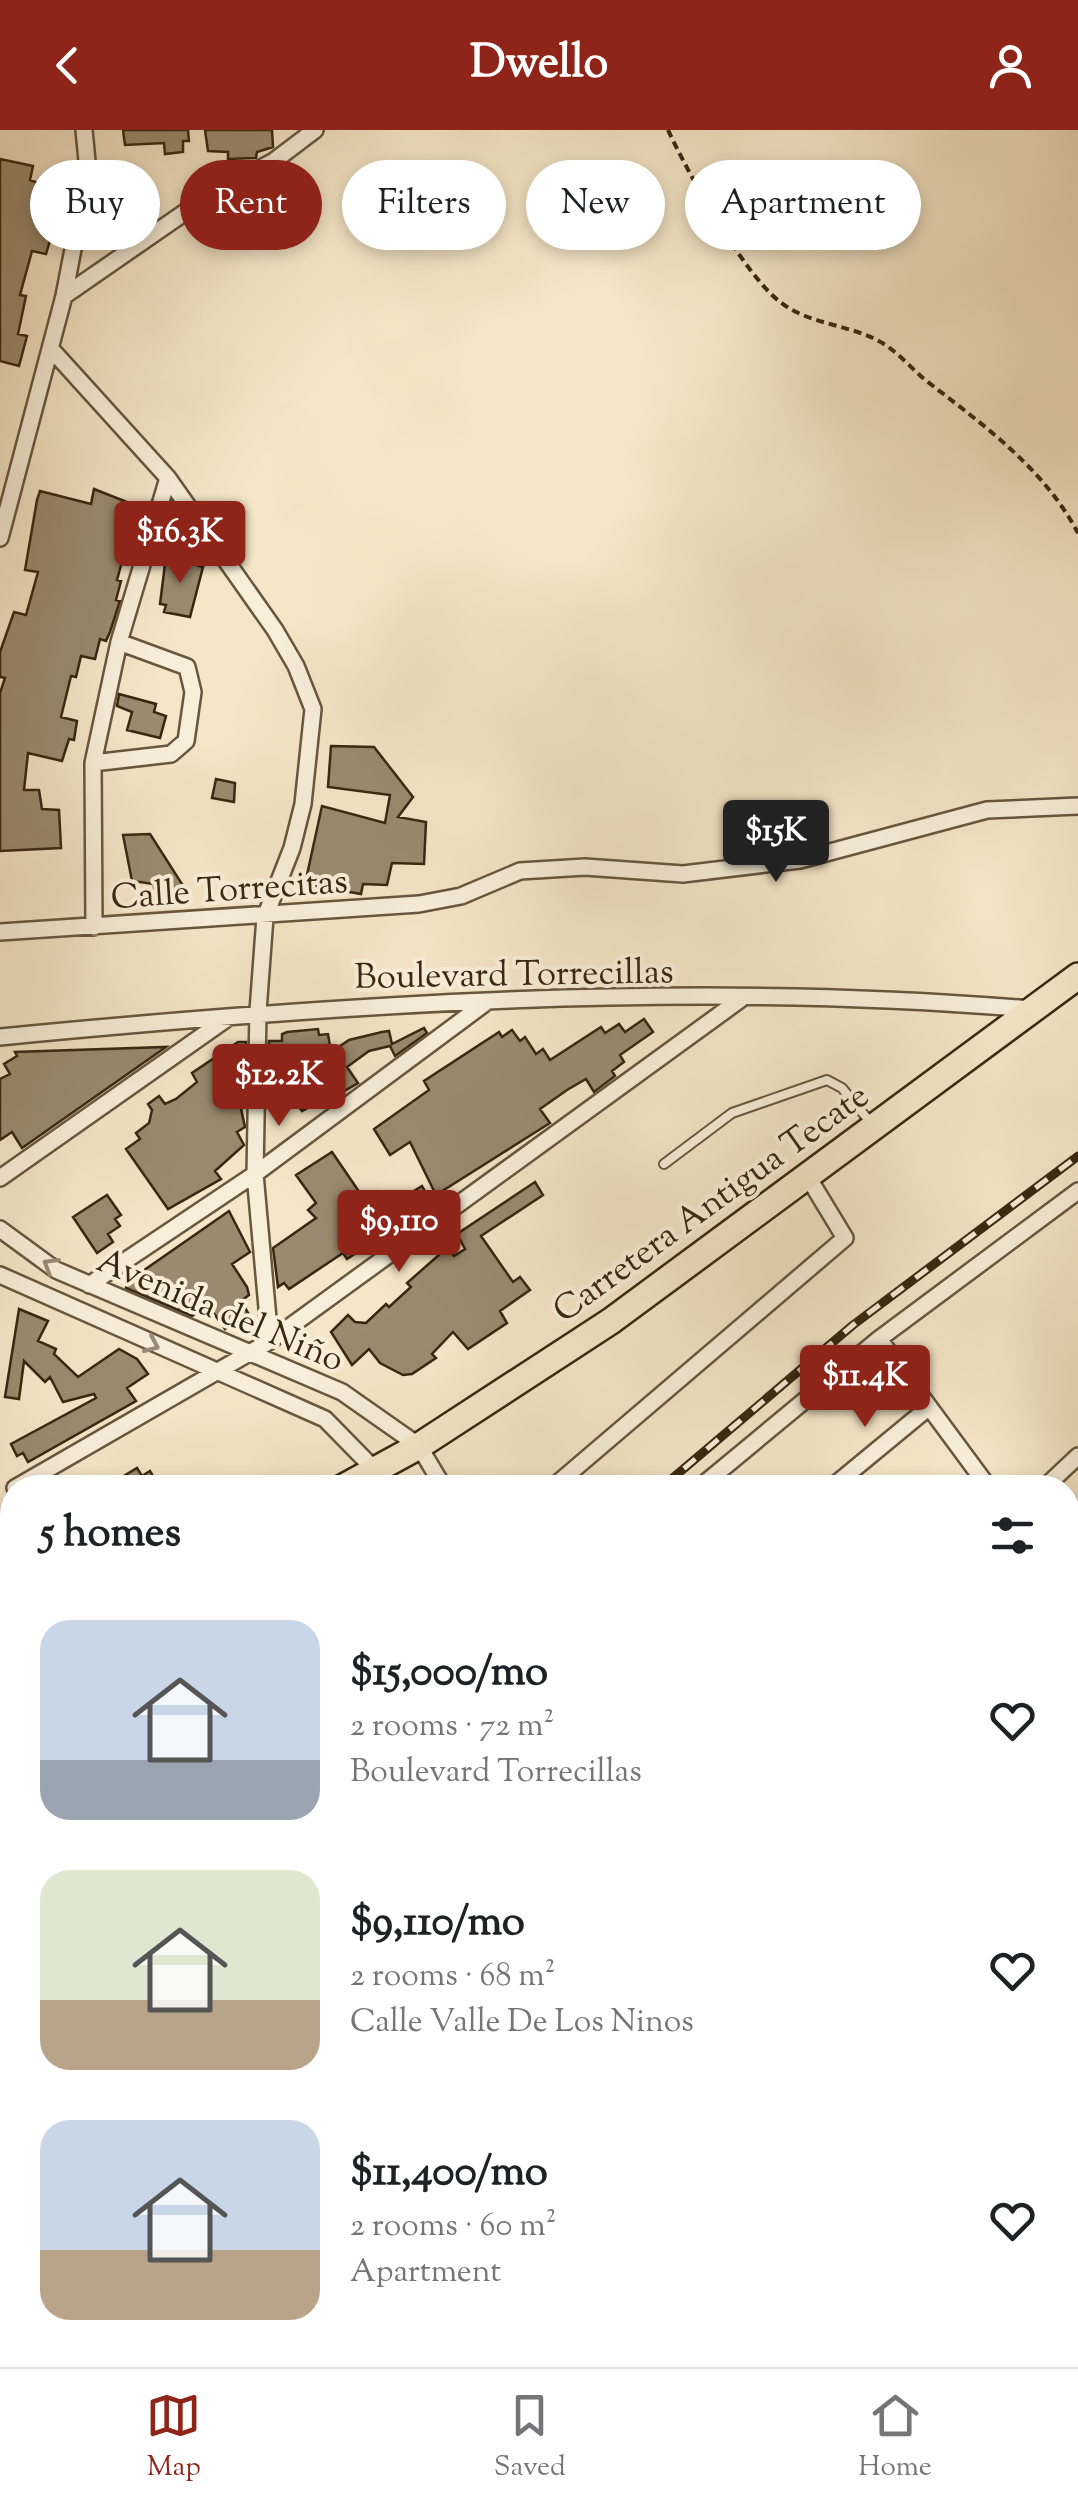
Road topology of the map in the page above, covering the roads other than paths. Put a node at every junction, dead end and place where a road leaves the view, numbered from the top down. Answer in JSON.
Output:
{"nodes":[{"id":1,"x":84,"y":130,"type":"edge"},
{"id":2,"x":315,"y":130,"type":"edge"},
{"id":3,"x":64,"y":296,"type":"junction"},
{"id":4,"x":52,"y":350,"type":"junction"},
{"id":5,"x":168,"y":478,"type":"junction"},
{"id":6,"x":0,"y":538,"type":"edge"},
{"id":7,"x":119,"y":642,"type":"junction"},
{"id":8,"x":93,"y":763,"type":"junction"},
{"id":9,"x":1078,"y":806,"type":"edge"},
{"id":10,"x":265,"y":916,"type":"junction"},
{"id":11,"x":94,"y":927,"type":"junction"},
{"id":12,"x":0,"y":932,"type":"edge"},
{"id":13,"x":1078,"y":976,"type":"edge"},
{"id":14,"x":741,"y":998,"type":"junction"},
{"id":15,"x":488,"y":1000,"type":"junction"},
{"id":16,"x":1030,"y":1009,"type":"junction"},
{"id":17,"x":258,"y":1011,"type":"junction"},
{"id":18,"x":232,"y":1015,"type":"junction"},
{"id":19,"x":0,"y":1037,"type":"edge"},
{"id":20,"x":874,"y":1127,"type":"junction"},
{"id":21,"x":664,"y":1164,"type":"dead end"},
{"id":22,"x":256,"y":1174,"type":"junction"},
{"id":23,"x":808,"y":1176,"type":"junction"},
{"id":24,"x":0,"y":1178,"type":"edge"},
{"id":25,"x":1078,"y":1191,"type":"edge"},
{"id":26,"x":0,"y":1229,"type":"edge"},
{"id":27,"x":0,"y":1275,"type":"edge"},
{"id":28,"x":89,"y":1285,"type":"junction"},
{"id":29,"x":270,"y":1340,"type":"junction"},
{"id":30,"x":879,"y":1340,"type":"junction"},
{"id":31,"x":250,"y":1352,"type":"junction"},
{"id":32,"x":215,"y":1372,"type":"junction"},
{"id":33,"x":928,"y":1408,"type":"junction"},
{"id":34,"x":419,"y":1446,"type":"junction"},
{"id":35,"x":1078,"y":1456,"type":"edge"},
{"id":36,"x":374,"y":1469,"type":"junction"},
{"id":37,"x":37,"y":1475,"type":"edge"},
{"id":38,"x":364,"y":1475,"type":"edge"},
{"id":39,"x":436,"y":1475,"type":"edge"},
{"id":40,"x":567,"y":1475,"type":"edge"},
{"id":41,"x":715,"y":1475,"type":"edge"},
{"id":42,"x":848,"y":1475,"type":"edge"},
{"id":43,"x":978,"y":1475,"type":"edge"},
{"id":44,"x":1058,"y":1475,"type":"edge"}],
"edges":[{"from":1,"to":3,"type":"street"},
{"from":2,"to":3,"type":"street"},
{"from":3,"to":4,"type":"street"},
{"from":4,"to":5,"type":"street"},
{"from":4,"to":6,"type":"street"},
{"from":5,"to":7,"type":"street"},
{"from":5,"to":10,"type":"street"},
{"from":7,"to":8,"type":"street"},
{"from":7,"to":8,"type":"street"},
{"from":8,"to":11,"type":"street"},
{"from":9,"to":10,"type":"street","name":"Calle Torrecitas"},
{"from":10,"to":11,"type":"street","name":"Calle Torrecitas"},
{"from":10,"to":17,"type":"street"},
{"from":11,"to":12,"type":"street","name":"Calle Torrecitas"},
{"from":13,"to":16,"type":"main road","name":"Carretera Antigua Tecate"},
{"from":14,"to":15,"type":"street","name":"Boulevard Torrecillas"},
{"from":14,"to":16,"type":"street","name":"Boulevard Torrecillas"},
{"from":14,"to":29,"type":"street"},
{"from":15,"to":17,"type":"street","name":"Boulevard Torrecillas"},
{"from":15,"to":22,"type":"street"},
{"from":16,"to":20,"type":"main road","name":"Carretera Antigua Tecate"},
{"from":17,"to":18,"type":"street","name":"Boulevard Torrecillas"},
{"from":17,"to":22,"type":"street"},
{"from":18,"to":19,"type":"street","name":"Boulevard Torrecillas"},
{"from":18,"to":24,"type":"street"},
{"from":20,"to":21,"type":"lane"},
{"from":20,"to":23,"type":"main road","name":"Carretera Antigua Tecate"},
{"from":22,"to":28,"type":"street"},
{"from":22,"to":29,"type":"street"},
{"from":23,"to":34,"type":"main road","name":"Carretera Antigua Tecate"},
{"from":23,"to":40,"type":"street"},
{"from":25,"to":30,"type":"street"},
{"from":28,"to":26,"type":"street","name":"Avenida del Niño","one_way":true},
{"from":27,"to":32,"type":"street","name":"Avenida del Niño","one_way":true},
{"from":28,"to":31,"type":"street","name":"Avenida del Niño"},
{"from":29,"to":31,"type":"street"},
{"from":30,"to":33,"type":"street"},
{"from":30,"to":41,"type":"street"},
{"from":31,"to":32,"type":"street"},
{"from":31,"to":34,"type":"street","name":"Avenida del Niño"},
{"from":32,"to":36,"type":"street","name":"Avenida del Niño"},
{"from":32,"to":37,"type":"street"},
{"from":33,"to":42,"type":"street"},
{"from":33,"to":43,"type":"street"},
{"from":34,"to":36,"type":"main road","name":"Carretera Antigua Tecate"},
{"from":34,"to":39,"type":"street"},
{"from":35,"to":44,"type":"street"},
{"from":36,"to":38,"type":"main road","name":"Carretera Antigua Tecate"}]}
